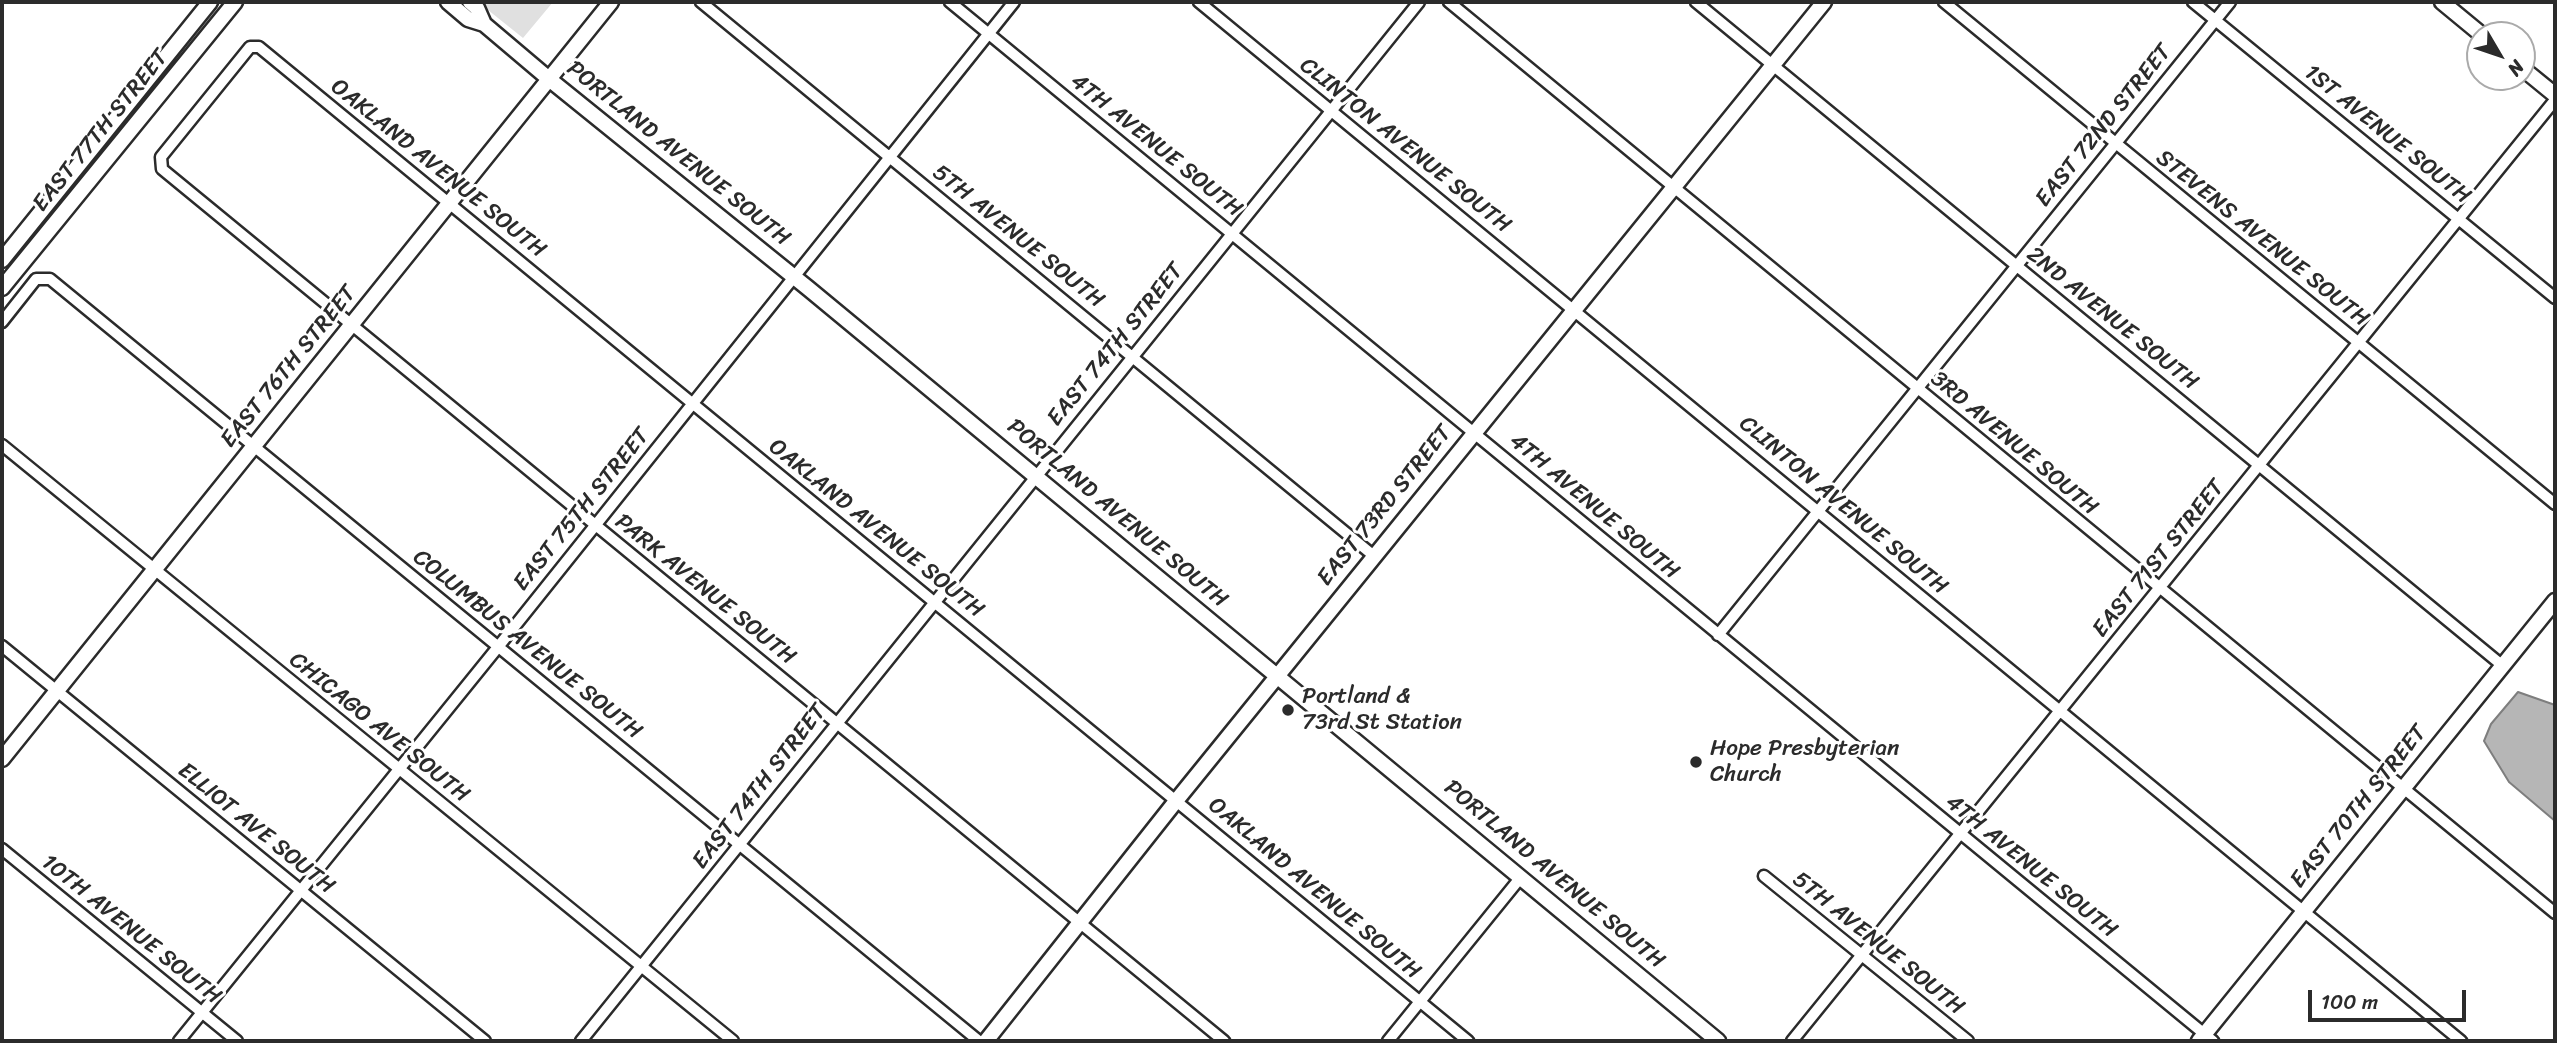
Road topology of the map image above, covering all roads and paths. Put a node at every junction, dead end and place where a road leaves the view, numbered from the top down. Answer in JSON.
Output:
{"nodes":[{"id":1,"x":210,"y":2,"type":"edge"},
{"id":2,"x":235,"y":2,"type":"edge"},
{"id":3,"x":448,"y":2,"type":"edge"},
{"id":4,"x":470,"y":2,"type":"edge"},
{"id":5,"x":611,"y":2,"type":"edge"},
{"id":6,"x":701,"y":2,"type":"edge"},
{"id":7,"x":950,"y":2,"type":"edge"},
{"id":8,"x":1014,"y":2,"type":"edge"},
{"id":9,"x":1199,"y":2,"type":"edge"},
{"id":10,"x":1419,"y":2,"type":"edge"},
{"id":11,"x":1449,"y":2,"type":"edge"},
{"id":12,"x":1696,"y":2,"type":"edge"},
{"id":13,"x":1824,"y":2,"type":"edge"},
{"id":14,"x":1944,"y":2,"type":"edge"},
{"id":15,"x":2193,"y":2,"type":"edge"},
{"id":16,"x":2230,"y":2,"type":"edge"},
{"id":17,"x":2442,"y":2,"type":"edge"},
{"id":18,"x":2215,"y":20,"type":"junction"},
{"id":19,"x":2466,"y":22,"type":"edge"},
{"id":20,"x":484,"y":24,"type":"junction"},
{"id":21,"x":988,"y":34,"type":"junction"},
{"id":22,"x":1773,"y":65,"type":"junction"},
{"id":23,"x":549,"y":79,"type":"junction"},
{"id":24,"x":2536,"y":81,"type":"edge"},
{"id":25,"x":2555,"y":98,"type":"edge"},
{"id":26,"x":1331,"y":110,"type":"junction"},
{"id":27,"x":2115,"y":143,"type":"junction"},
{"id":28,"x":889,"y":156,"type":"junction"},
{"id":29,"x":162,"y":169,"type":"joint"},
{"id":30,"x":1674,"y":188,"type":"junction"},
{"id":31,"x":449,"y":203,"type":"junction"},
{"id":32,"x":2459,"y":219,"type":"junction"},
{"id":33,"x":1232,"y":232,"type":"junction"},
{"id":34,"x":2,"y":260,"type":"edge"},
{"id":35,"x":2016,"y":266,"type":"junction"},
{"id":36,"x":795,"y":278,"type":"junction"},
{"id":37,"x":2,"y":288,"type":"edge"},
{"id":38,"x":2555,"y":298,"type":"edge"},
{"id":39,"x":1574,"y":310,"type":"junction"},
{"id":40,"x":2,"y":322,"type":"edge"},
{"id":41,"x":352,"y":326,"type":"junction"},
{"id":42,"x":2359,"y":343,"type":"junction"},
{"id":43,"x":1132,"y":355,"type":"junction"},
{"id":44,"x":1917,"y":389,"type":"junction"},
{"id":45,"x":693,"y":403,"type":"junction"},
{"id":46,"x":1474,"y":433,"type":"junction"},
{"id":47,"x":2,"y":445,"type":"edge"},
{"id":48,"x":254,"y":447,"type":"junction"},
{"id":49,"x":2259,"y":466,"type":"junction"},
{"id":50,"x":1035,"y":475,"type":"junction"},
{"id":51,"x":2555,"y":504,"type":"edge"},
{"id":52,"x":1818,"y":511,"type":"junction"},
{"id":53,"x":594,"y":524,"type":"junction"},
{"id":54,"x":1374,"y":556,"type":"junction"},
{"id":55,"x":154,"y":570,"type":"junction"},
{"id":56,"x":2160,"y":589,"type":"junction"},
{"id":57,"x":934,"y":601,"type":"junction"},
{"id":58,"x":2555,"y":601,"type":"edge"},
{"id":59,"x":1718,"y":635,"type":"junction"},
{"id":60,"x":2,"y":646,"type":"edge"},
{"id":61,"x":498,"y":647,"type":"junction"},
{"id":62,"x":2503,"y":666,"type":"junction"},
{"id":63,"x":1276,"y":678,"type":"junction"},
{"id":64,"x":57,"y":691,"type":"junction"},
{"id":65,"x":2061,"y":711,"type":"junction"},
{"id":66,"x":836,"y":723,"type":"junction"},
{"id":67,"x":2,"y":759,"type":"edge"},
{"id":68,"x":399,"y":769,"type":"junction"},
{"id":69,"x":2403,"y":790,"type":"junction"},
{"id":70,"x":1177,"y":801,"type":"junction"},
{"id":71,"x":1961,"y":834,"type":"junction"},
{"id":72,"x":741,"y":844,"type":"junction"},
{"id":73,"x":2,"y":849,"type":"edge"},
{"id":74,"x":1764,"y":876,"type":"dead end"},
{"id":75,"x":1521,"y":877,"type":"junction"},
{"id":76,"x":300,"y":890,"type":"junction"},
{"id":77,"x":2304,"y":912,"type":"junction"},
{"id":78,"x":2555,"y":914,"type":"edge"},
{"id":79,"x":1079,"y":922,"type":"junction"},
{"id":80,"x":1861,"y":956,"type":"junction"},
{"id":81,"x":641,"y":967,"type":"junction"},
{"id":82,"x":1420,"y":1002,"type":"junction"},
{"id":83,"x":202,"y":1013,"type":"junction"},
{"id":84,"x":2205,"y":1039,"type":"edge"},
{"id":85,"x":179,"y":1041,"type":"edge"},
{"id":86,"x":237,"y":1041,"type":"edge"},
{"id":87,"x":485,"y":1041,"type":"edge"},
{"id":88,"x":581,"y":1041,"type":"edge"},
{"id":89,"x":733,"y":1041,"type":"edge"},
{"id":90,"x":979,"y":1041,"type":"edge"},
{"id":91,"x":986,"y":1041,"type":"edge"},
{"id":92,"x":1224,"y":1041,"type":"edge"},
{"id":93,"x":1388,"y":1041,"type":"edge"},
{"id":94,"x":1468,"y":1041,"type":"edge"},
{"id":95,"x":1718,"y":1041,"type":"edge"},
{"id":96,"x":1791,"y":1041,"type":"edge"},
{"id":97,"x":1968,"y":1041,"type":"edge"},
{"id":98,"x":2461,"y":1041,"type":"edge"}],
"edges":[{"from":1,"to":34,"type":"street","name":"EAST 77TH STREET"},
{"from":2,"to":37,"type":"street","name":"EAST 77TH STREET"},
{"from":3,"to":20,"type":"street","name":"PORTLAND AVENUE SOUTH"},
{"from":4,"to":20,"type":"street","name":"PORTLAND AVENUE SOUTH"},
{"from":5,"to":23,"type":"street","name":"EAST 76TH STREET"},
{"from":6,"to":28,"type":"street","name":"5TH AVENUE SOUTH"},
{"from":7,"to":21,"type":"street","name":"4TH AVENUE SOUTH"},
{"from":8,"to":21,"type":"street","name":"EAST 75TH STREET"},
{"from":9,"to":26,"type":"street","name":"CLINTON AVENUE SOUTH"},
{"from":10,"to":26,"type":"street","name":"EAST 74TH STREET"},
{"from":11,"to":30,"type":"street","name":"3RD AVENUE SOUTH"},
{"from":12,"to":22,"type":"street","name":"2ND AVENUE SOUTH"},
{"from":13,"to":22,"type":"street","name":"EAST 73RD STREET"},
{"from":14,"to":27,"type":"street","name":"STEVENS AVENUE SOUTH"},
{"from":15,"to":18,"type":"street","name":"1ST AVENUE SOUTH"},
{"from":16,"to":18,"type":"street","name":"EAST 72ND STREET"},
{"from":17,"to":19,"type":"street"},
{"from":18,"to":27,"type":"street","name":"EAST 72ND STREET"},
{"from":18,"to":32,"type":"street","name":"1ST AVENUE SOUTH"},
{"from":20,"to":23,"type":"street","name":"PORTLAND AVENUE SOUTH"},
{"from":21,"to":28,"type":"street","name":"EAST 75TH STREET"},
{"from":21,"to":33,"type":"street","name":"4TH AVENUE SOUTH"},
{"from":22,"to":30,"type":"street","name":"EAST 73RD STREET"},
{"from":22,"to":35,"type":"street","name":"2ND AVENUE SOUTH"},
{"from":23,"to":31,"type":"street","name":"EAST 76TH STREET"},
{"from":23,"to":36,"type":"street","name":"PORTLAND AVENUE SOUTH"},
{"from":24,"to":25,"type":"street"},
{"from":25,"to":32,"type":"street","name":"EAST 71ST STREET"},
{"from":26,"to":33,"type":"street","name":"EAST 74TH STREET"},
{"from":26,"to":39,"type":"street","name":"CLINTON AVENUE SOUTH"},
{"from":27,"to":35,"type":"street","name":"EAST 72ND STREET"},
{"from":27,"to":42,"type":"street","name":"STEVENS AVENUE SOUTH"},
{"from":28,"to":36,"type":"street","name":"EAST 75TH STREET"},
{"from":28,"to":43,"type":"street","name":"5TH AVENUE SOUTH"},
{"from":29,"to":31,"type":"street","name":"OAKLAND AVENUE SOUTH"},
{"from":29,"to":41,"type":"street","name":"PARK AVENUE SOUTH"},
{"from":30,"to":39,"type":"street","name":"EAST 73RD STREET"},
{"from":30,"to":44,"type":"street","name":"3RD AVENUE SOUTH"},
{"from":31,"to":41,"type":"street","name":"EAST 76TH STREET"},
{"from":31,"to":45,"type":"street","name":"OAKLAND AVENUE SOUTH"},
{"from":32,"to":38,"type":"street","name":"1ST AVENUE SOUTH"},
{"from":32,"to":42,"type":"street","name":"EAST 71ST STREET"},
{"from":33,"to":43,"type":"street","name":"EAST 74TH STREET"},
{"from":33,"to":46,"type":"street","name":"4TH AVENUE SOUTH"},
{"from":35,"to":44,"type":"street","name":"EAST 72ND STREET"},
{"from":35,"to":49,"type":"street","name":"2ND AVENUE SOUTH"},
{"from":36,"to":45,"type":"street","name":"EAST 75TH STREET"},
{"from":36,"to":50,"type":"street","name":"PORTLAND AVENUE SOUTH"},
{"from":39,"to":46,"type":"street","name":"EAST 73RD STREET"},
{"from":39,"to":52,"type":"street","name":"CLINTON AVENUE SOUTH"},
{"from":40,"to":48,"type":"street","name":"COLUMBUS AVENUE SOUTH"},
{"from":41,"to":48,"type":"street","name":"EAST 76TH STREET"},
{"from":41,"to":53,"type":"street","name":"PARK AVENUE SOUTH"},
{"from":42,"to":49,"type":"street","name":"EAST 71ST STREET"},
{"from":42,"to":51,"type":"street","name":"STEVENS AVENUE SOUTH"},
{"from":43,"to":50,"type":"street","name":"EAST 74TH STREET"},
{"from":43,"to":54,"type":"street","name":"5TH AVENUE SOUTH"},
{"from":44,"to":52,"type":"street","name":"EAST 72ND STREET"},
{"from":44,"to":56,"type":"street","name":"3RD AVENUE SOUTH"},
{"from":45,"to":53,"type":"street","name":"EAST 75TH STREET"},
{"from":45,"to":57,"type":"street","name":"OAKLAND AVENUE SOUTH"},
{"from":46,"to":54,"type":"street","name":"EAST 73RD STREET"},
{"from":46,"to":59,"type":"street","name":"4TH AVENUE SOUTH"},
{"from":47,"to":55,"type":"street","name":"CHICAGO AVE SOUTH"},
{"from":48,"to":55,"type":"street","name":"EAST 76TH STREET"},
{"from":48,"to":61,"type":"street","name":"COLUMBUS AVENUE SOUTH"},
{"from":49,"to":56,"type":"street","name":"EAST 71ST STREET"},
{"from":49,"to":62,"type":"street","name":"2ND AVENUE SOUTH"},
{"from":50,"to":57,"type":"street","name":"EAST 74TH STREET"},
{"from":50,"to":63,"type":"street","name":"PORTLAND AVENUE SOUTH"},
{"from":52,"to":59,"type":"street","name":"EAST 72ND STREET"},
{"from":52,"to":65,"type":"street","name":"CLINTON AVENUE SOUTH"},
{"from":53,"to":61,"type":"street","name":"EAST 75TH STREET"},
{"from":53,"to":66,"type":"street","name":"PARK AVENUE SOUTH"},
{"from":54,"to":63,"type":"street","name":"EAST 73RD STREET"},
{"from":55,"to":64,"type":"street","name":"EAST 76TH STREET"},
{"from":55,"to":68,"type":"street","name":"CHICAGO AVE SOUTH"},
{"from":56,"to":65,"type":"street","name":"EAST 71ST STREET"},
{"from":56,"to":69,"type":"street","name":"3RD AVENUE SOUTH"},
{"from":57,"to":66,"type":"street","name":"EAST 74TH STREET"},
{"from":57,"to":70,"type":"street","name":"OAKLAND AVENUE SOUTH"},
{"from":58,"to":62,"type":"street","name":"EAST 70TH STREET"},
{"from":59,"to":71,"type":"street","name":"4TH AVENUE SOUTH"},
{"from":60,"to":64,"type":"street","name":"ELLIOT AVE SOUTH"},
{"from":61,"to":68,"type":"street","name":"EAST 75TH STREET"},
{"from":61,"to":72,"type":"street","name":"COLUMBUS AVENUE SOUTH"},
{"from":62,"to":69,"type":"street","name":"EAST 70TH STREET"},
{"from":63,"to":70,"type":"street","name":"EAST 73RD STREET"},
{"from":63,"to":75,"type":"street","name":"PORTLAND AVENUE SOUTH"},
{"from":64,"to":67,"type":"street","name":"EAST 76TH STREET"},
{"from":64,"to":76,"type":"street","name":"ELLIOT AVE SOUTH"},
{"from":65,"to":71,"type":"street","name":"EAST 71ST STREET"},
{"from":65,"to":77,"type":"street","name":"CLINTON AVENUE SOUTH"},
{"from":66,"to":72,"type":"street","name":"EAST 74TH STREET"},
{"from":66,"to":79,"type":"street","name":"PARK AVENUE SOUTH"},
{"from":68,"to":76,"type":"street","name":"EAST 75TH STREET"},
{"from":68,"to":81,"type":"street","name":"CHICAGO AVE SOUTH"},
{"from":69,"to":77,"type":"street","name":"EAST 70TH STREET"},
{"from":69,"to":78,"type":"street","name":"3RD AVENUE SOUTH"},
{"from":70,"to":79,"type":"street","name":"EAST 73RD STREET"},
{"from":70,"to":82,"type":"street","name":"OAKLAND AVENUE SOUTH"},
{"from":71,"to":80,"type":"street","name":"EAST 71ST STREET"},
{"from":71,"to":84,"type":"street","name":"4TH AVENUE SOUTH"},
{"from":72,"to":81,"type":"street","name":"EAST 74TH STREET"},
{"from":72,"to":90,"type":"street","name":"COLUMBUS AVENUE SOUTH"},
{"from":73,"to":83,"type":"street","name":"10TH AVENUE SOUTH"},
{"from":74,"to":80,"type":"street","name":"5TH AVENUE SOUTH"},
{"from":75,"to":82,"type":"street"},
{"from":75,"to":95,"type":"street","name":"PORTLAND AVENUE SOUTH"},
{"from":76,"to":83,"type":"street","name":"EAST 75TH STREET"},
{"from":76,"to":87,"type":"street","name":"ELLIOT AVE SOUTH"},
{"from":77,"to":84,"type":"street","name":"EAST 70TH STREET"},
{"from":77,"to":98,"type":"street","name":"CLINTON AVENUE SOUTH"},
{"from":79,"to":91,"type":"street","name":"EAST 73RD STREET"},
{"from":79,"to":92,"type":"street","name":"PARK AVENUE SOUTH"},
{"from":80,"to":96,"type":"street","name":"EAST 71ST STREET"},
{"from":80,"to":97,"type":"street","name":"5TH AVENUE SOUTH"},
{"from":81,"to":88,"type":"street","name":"EAST 74TH STREET"},
{"from":81,"to":89,"type":"street","name":"CHICAGO AVE SOUTH"},
{"from":82,"to":93,"type":"street"},
{"from":82,"to":94,"type":"street","name":"OAKLAND AVENUE SOUTH"},
{"from":83,"to":85,"type":"street","name":"EAST 75TH STREET"},
{"from":83,"to":86,"type":"street","name":"10TH AVENUE SOUTH"}]}
